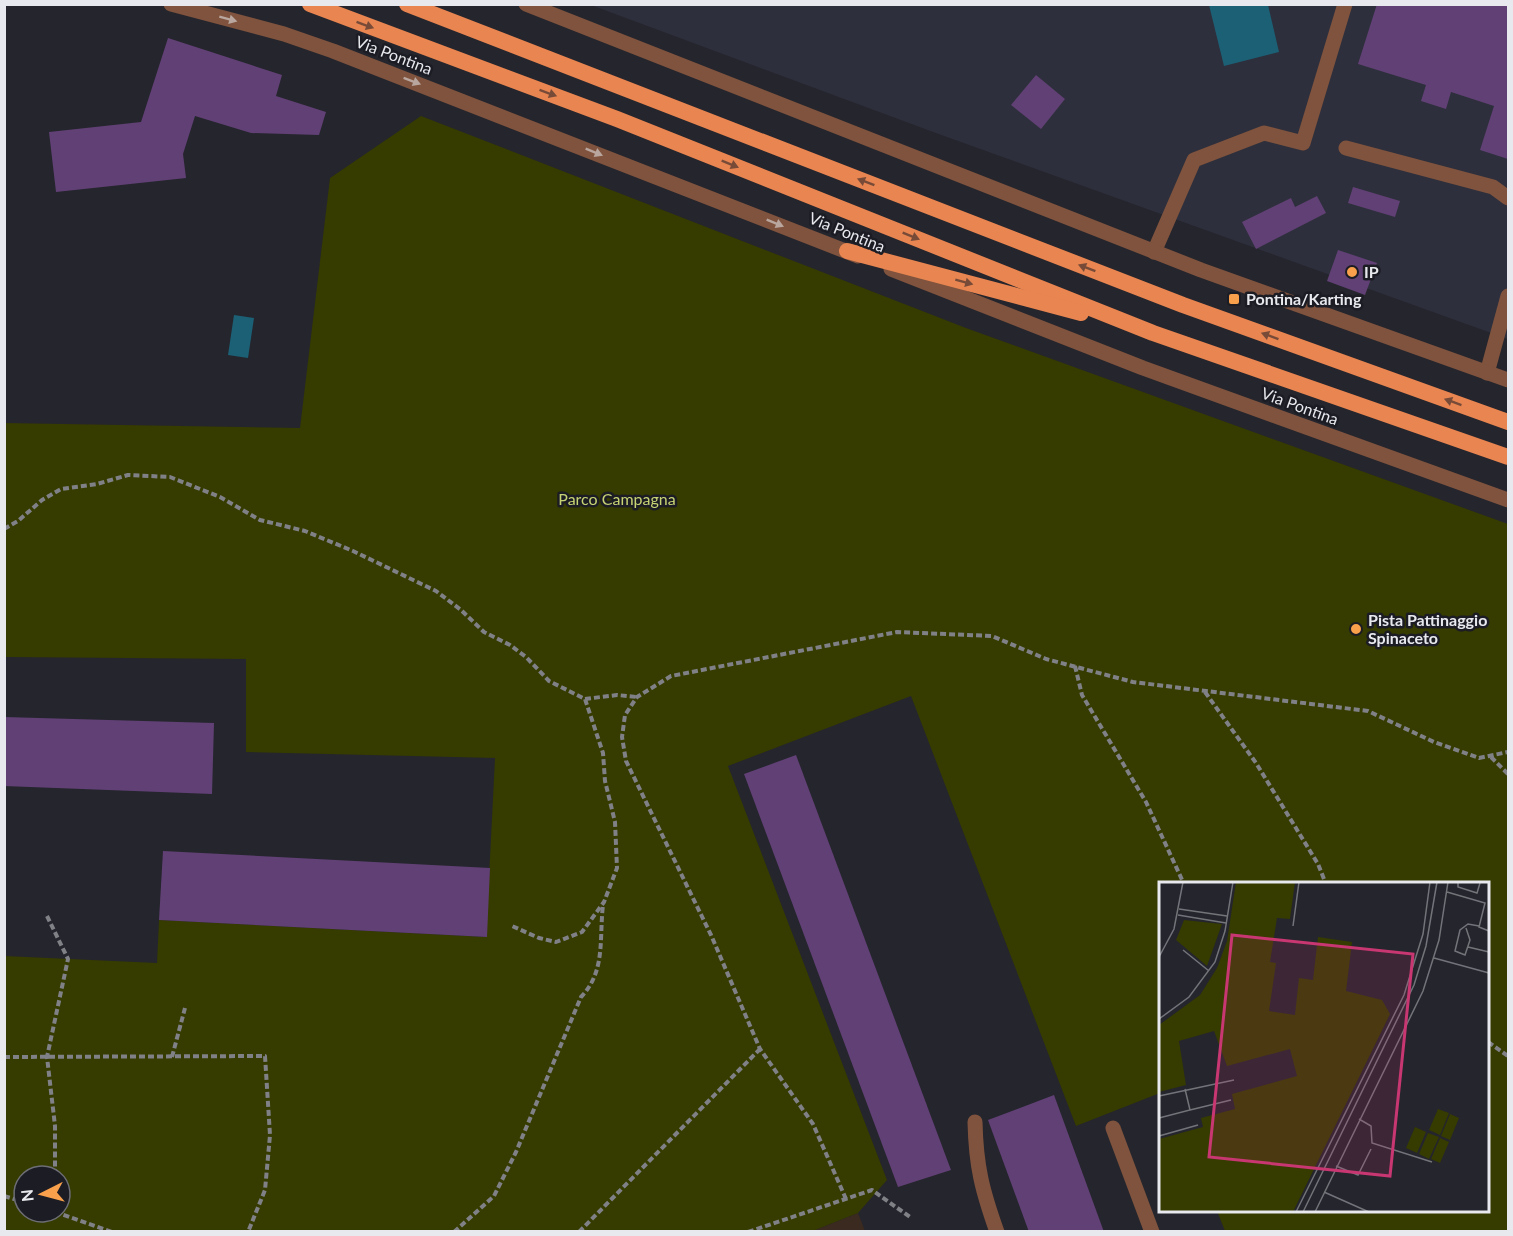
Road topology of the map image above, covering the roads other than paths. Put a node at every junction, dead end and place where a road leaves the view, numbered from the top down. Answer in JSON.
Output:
{"nodes":[{"id":1,"x":171,"y":4,"type":"edge"},
{"id":2,"x":310,"y":4,"type":"edge"},
{"id":3,"x":407,"y":4,"type":"edge"},
{"id":4,"x":526,"y":4,"type":"edge"},
{"id":5,"x":1345,"y":4,"type":"edge"},
{"id":6,"x":1346,"y":148,"type":"dead end"},
{"id":7,"x":1509,"y":198,"type":"edge"},
{"id":8,"x":847,"y":251,"type":"junction"},
{"id":9,"x":1154,"y":252,"type":"junction"},
{"id":10,"x":1509,"y":296,"type":"edge"},
{"id":11,"x":1153,"y":333,"type":"junction"},
{"id":12,"x":1487,"y":373,"type":"junction"},
{"id":13,"x":1509,"y":380,"type":"edge"},
{"id":14,"x":1509,"y":422,"type":"edge"},
{"id":15,"x":1509,"y":457,"type":"edge"},
{"id":16,"x":1509,"y":500,"type":"edge"},
{"id":17,"x":975,"y":1122,"type":"dead end"},
{"id":18,"x":1113,"y":1128,"type":"dead end"},
{"id":19,"x":997,"y":1232,"type":"edge"},
{"id":20,"x":1152,"y":1232,"type":"edge"}],
"edges":[{"from":1,"to":8,"type":"street","name":"Via Pontina","one_way":true},
{"from":2,"to":11,"type":"highway","name":"Via Pontina","one_way":true},
{"from":14,"to":3,"type":"highway","one_way":true},
{"from":4,"to":9,"type":"street"},
{"from":5,"to":9,"type":"street"},
{"from":6,"to":7,"type":"street"},
{"from":8,"to":11,"type":"highway","one_way":true},
{"from":8,"to":16,"type":"street","name":"Via Pontina"},
{"from":9,"to":12,"type":"street"},
{"from":10,"to":12,"type":"street"},
{"from":11,"to":15,"type":"highway","name":"Via Pontina"},
{"from":12,"to":13,"type":"street"},
{"from":17,"to":19,"type":"street"},
{"from":18,"to":20,"type":"street"}]}
